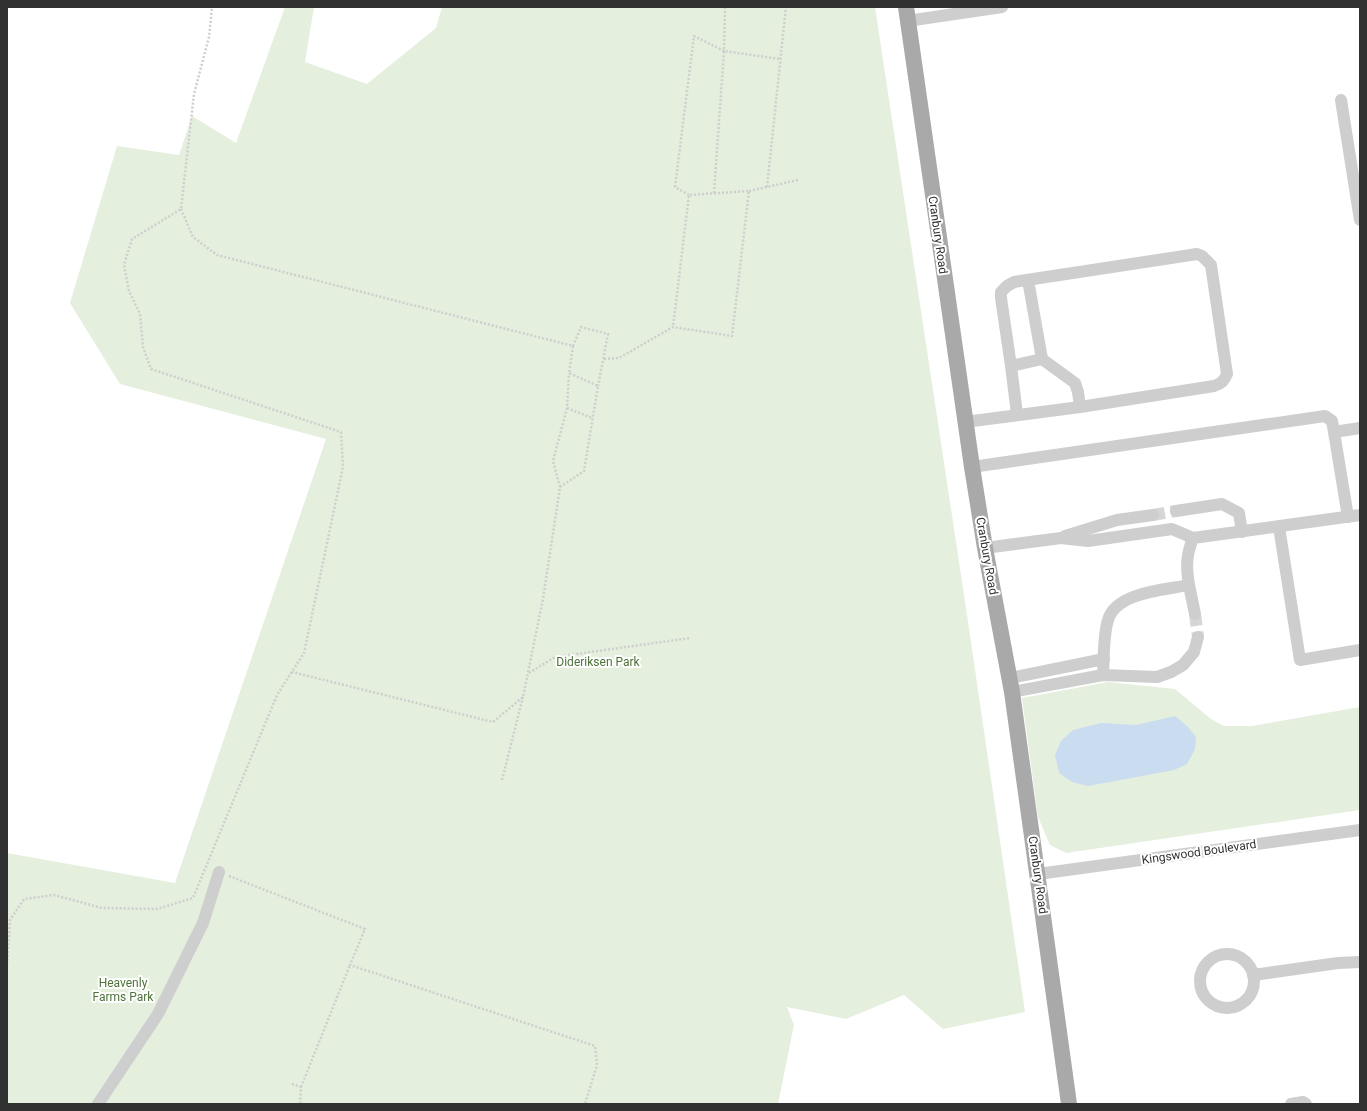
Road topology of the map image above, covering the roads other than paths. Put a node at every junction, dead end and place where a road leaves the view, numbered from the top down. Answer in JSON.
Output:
{"nodes":[{"id":1,"x":1002,"y":7,"type":"edge"},
{"id":2,"x":906,"y":14,"type":"edge"},
{"id":3,"x":1341,"y":100,"type":"dead end"},
{"id":4,"x":1354,"y":149,"type":"edge"},
{"id":5,"x":1360,"y":220,"type":"edge"},
{"id":6,"x":1028,"y":280,"type":"junction"},
{"id":7,"x":1042,"y":359,"type":"junction"},
{"id":8,"x":1011,"y":366,"type":"junction"},
{"id":9,"x":1080,"y":407,"type":"junction"},
{"id":10,"x":1017,"y":414,"type":"junction"},
{"id":11,"x":965,"y":422,"type":"junction"},
{"id":12,"x":1360,"y":428,"type":"edge"},
{"id":13,"x":1334,"y":432,"type":"junction"},
{"id":14,"x":972,"y":467,"type":"junction"},
{"id":15,"x":1176,"y":511,"type":"tunnel mouth"},
{"id":16,"x":1153,"y":514,"type":"tunnel mouth"},
{"id":17,"x":1360,"y":515,"type":"edge"},
{"id":18,"x":1348,"y":517,"type":"junction"},
{"id":19,"x":1279,"y":527,"type":"junction"},
{"id":20,"x":1242,"y":532,"type":"junction"},
{"id":21,"x":1061,"y":538,"type":"junction"},
{"id":22,"x":1193,"y":538,"type":"junction"},
{"id":23,"x":985,"y":548,"type":"junction"},
{"id":24,"x":1189,"y":585,"type":"junction"},
{"id":25,"x":1195,"y":614,"type":"tunnel mouth"},
{"id":26,"x":1198,"y":637,"type":"tunnel mouth"},
{"id":27,"x":1360,"y":650,"type":"edge"},
{"id":28,"x":1104,"y":659,"type":"junction"},
{"id":29,"x":1103,"y":675,"type":"junction"},
{"id":30,"x":1011,"y":685,"type":"junction"},
{"id":31,"x":1360,"y":830,"type":"edge"},
{"id":32,"x":219,"y":872,"type":"road end"},
{"id":33,"x":1038,"y":874,"type":"junction"},
{"id":34,"x":1360,"y":962,"type":"edge"},
{"id":35,"x":1254,"y":975,"type":"junction"},
{"id":36,"x":98,"y":1104,"type":"edge"},
{"id":37,"x":1069,"y":1104,"type":"edge"},
{"id":38,"x":1291,"y":1104,"type":"edge"},
{"id":39,"x":1306,"y":1104,"type":"edge"}],
"edges":[{"from":1,"to":2,"type":"street"},
{"from":2,"to":11,"type":"main road","name":"Cranbury Road"},
{"from":3,"to":4,"type":"street"},
{"from":4,"to":5,"type":"street"},
{"from":6,"to":7,"type":"street"},
{"from":6,"to":8,"type":"street"},
{"from":6,"to":9,"type":"street"},
{"from":7,"to":8,"type":"street"},
{"from":7,"to":9,"type":"street"},
{"from":8,"to":10,"type":"street"},
{"from":9,"to":10,"type":"street"},
{"from":10,"to":11,"type":"street"},
{"from":11,"to":14,"type":"main road","name":"Cranbury Road"},
{"from":12,"to":13,"type":"street"},
{"from":13,"to":14,"type":"street"},
{"from":13,"to":18,"type":"street"},
{"from":14,"to":23,"type":"main road","name":"Cranbury Road"},
{"from":15,"to":20,"type":"street"},
{"from":16,"to":21,"type":"street"},
{"from":17,"to":18,"type":"street"},
{"from":18,"to":19,"type":"street"},
{"from":19,"to":20,"type":"street"},
{"from":19,"to":27,"type":"street"},
{"from":20,"to":22,"type":"street"},
{"from":21,"to":22,"type":"street"},
{"from":21,"to":23,"type":"street"},
{"from":22,"to":24,"type":"street"},
{"from":23,"to":30,"type":"main road","name":"Cranbury Road"},
{"from":24,"to":25,"type":"street"},
{"from":24,"to":28,"type":"street"},
{"from":26,"to":29,"type":"street"},
{"from":28,"to":29,"type":"street"},
{"from":28,"to":30,"type":"street"},
{"from":29,"to":30,"type":"street"},
{"from":30,"to":33,"type":"main road","name":"Cranbury Road"},
{"from":31,"to":33,"type":"street","name":"Kingswood Boulevard"},
{"from":32,"to":36,"type":"street"},
{"from":33,"to":37,"type":"main road","name":"Cranbury Road"},
{"from":34,"to":35,"type":"street"},
{"from":35,"to":35,"type":"street"},
{"from":38,"to":39,"type":"street"}]}
